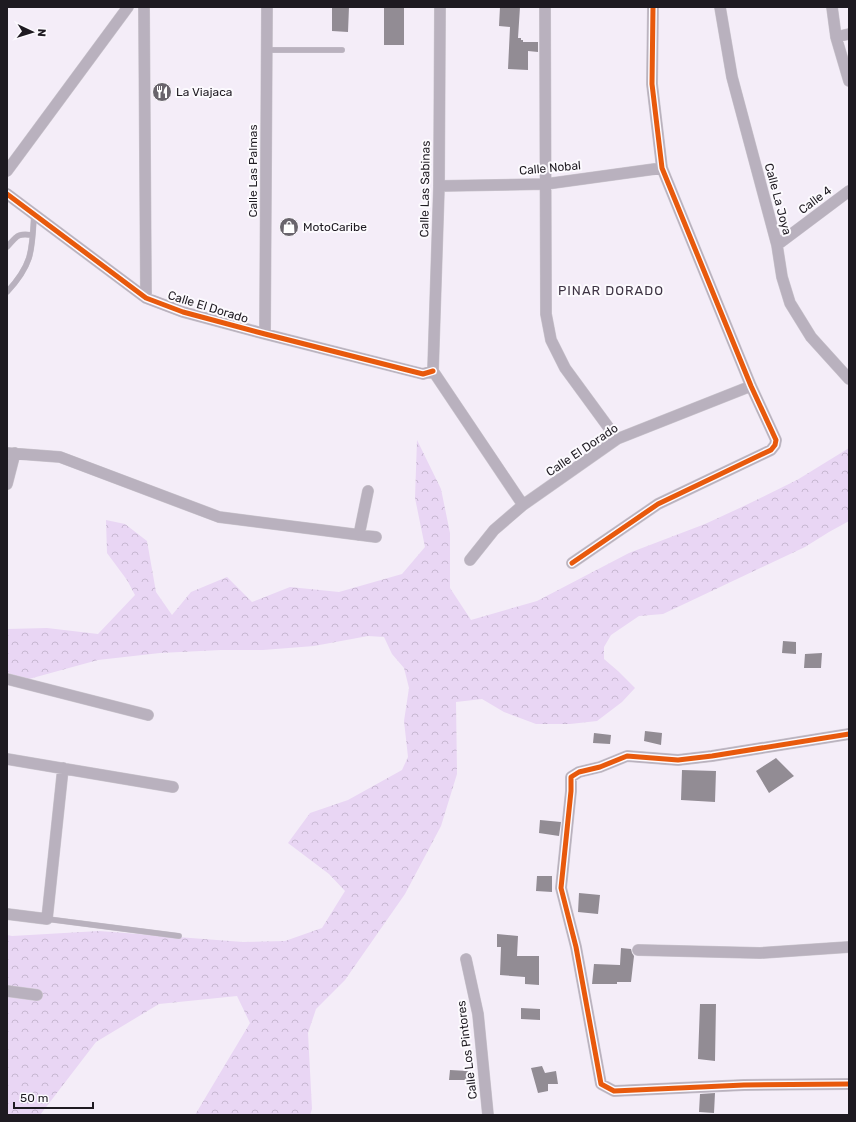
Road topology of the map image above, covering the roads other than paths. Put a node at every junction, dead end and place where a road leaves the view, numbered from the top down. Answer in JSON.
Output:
{"nodes":[{"id":1,"x":128,"y":7,"type":"edge"},
{"id":2,"x":144,"y":7,"type":"edge"},
{"id":3,"x":267,"y":7,"type":"edge"},
{"id":4,"x":440,"y":7,"type":"edge"},
{"id":5,"x":545,"y":7,"type":"edge"},
{"id":6,"x":653,"y":7,"type":"edge"},
{"id":7,"x":720,"y":7,"type":"edge"},
{"id":8,"x":832,"y":7,"type":"edge"},
{"id":9,"x":849,"y":34,"type":"edge"},
{"id":10,"x":836,"y":36,"type":"junction"},
{"id":11,"x":266,"y":50,"type":"junction"},
{"id":12,"x":342,"y":50,"type":"dead end"},
{"id":13,"x":849,"y":81,"type":"edge"},
{"id":14,"x":662,"y":168,"type":"junction"},
{"id":15,"x":7,"y":171,"type":"edge"},
{"id":16,"x":546,"y":184,"type":"junction"},
{"id":17,"x":439,"y":186,"type":"junction"},
{"id":18,"x":849,"y":191,"type":"edge"},
{"id":19,"x":7,"y":194,"type":"edge"},
{"id":20,"x":34,"y":214,"type":"junction"},
{"id":21,"x":32,"y":235,"type":"junction"},
{"id":22,"x":777,"y":245,"type":"junction"},
{"id":23,"x":7,"y":247,"type":"edge"},
{"id":24,"x":7,"y":292,"type":"edge"},
{"id":25,"x":146,"y":298,"type":"junction"},
{"id":26,"x":265,"y":334,"type":"junction"},
{"id":27,"x":433,"y":371,"type":"junction"},
{"id":28,"x":849,"y":378,"type":"edge"},
{"id":29,"x":751,"y":386,"type":"junction"},
{"id":30,"x":617,"y":439,"type":"junction"},
{"id":31,"x":11,"y":453,"type":"edge"},
{"id":32,"x":7,"y":484,"type":"edge"},
{"id":33,"x":368,"y":491,"type":"dead end"},
{"id":34,"x":523,"y":506,"type":"junction"},
{"id":35,"x":359,"y":535,"type":"junction"},
{"id":36,"x":376,"y":537,"type":"dead end"},
{"id":37,"x":470,"y":560,"type":"dead end"},
{"id":38,"x":572,"y":563,"type":"dead end"},
{"id":39,"x":7,"y":680,"type":"edge"},
{"id":40,"x":148,"y":715,"type":"dead end"},
{"id":41,"x":849,"y":734,"type":"edge"},
{"id":42,"x":7,"y":759,"type":"edge"},
{"id":43,"x":62,"y":768,"type":"junction"},
{"id":44,"x":173,"y":787,"type":"dead end"},
{"id":45,"x":7,"y":914,"type":"edge"},
{"id":46,"x":47,"y":919,"type":"junction"},
{"id":47,"x":179,"y":936,"type":"dead end"},
{"id":48,"x":849,"y":946,"type":"edge"},
{"id":49,"x":638,"y":950,"type":"dead end"},
{"id":50,"x":466,"y":959,"type":"dead end"},
{"id":51,"x":7,"y":991,"type":"edge"},
{"id":52,"x":37,"y":995,"type":"dead end"},
{"id":53,"x":849,"y":1084,"type":"edge"},
{"id":54,"x":488,"y":1115,"type":"edge"}],
"edges":[{"from":1,"to":15,"type":"street"},
{"from":2,"to":25,"type":"street"},
{"from":3,"to":11,"type":"street","name":"Calle Las Palmas"},
{"from":4,"to":17,"type":"street","name":"Calle Las Sabinas"},
{"from":5,"to":16,"type":"street"},
{"from":6,"to":14,"type":"street"},
{"from":7,"to":22,"type":"street","name":"Calle La Joya"},
{"from":8,"to":10,"type":"street"},
{"from":9,"to":10,"type":"street"},
{"from":10,"to":13,"type":"street"},
{"from":11,"to":12,"type":"lane"},
{"from":11,"to":26,"type":"street","name":"Calle Las Palmas"},
{"from":14,"to":16,"type":"street","name":"Calle Nobal"},
{"from":14,"to":29,"type":"street"},
{"from":16,"to":17,"type":"street","name":"Calle Nobal"},
{"from":16,"to":30,"type":"street"},
{"from":17,"to":27,"type":"street","name":"Calle Las Sabinas"},
{"from":18,"to":22,"type":"street","name":"Calle 4"},
{"from":19,"to":20,"type":"street","name":"Calle El Dorado"},
{"from":20,"to":21,"type":"lane"},
{"from":20,"to":25,"type":"street","name":"Calle El Dorado"},
{"from":21,"to":23,"type":"lane"},
{"from":21,"to":24,"type":"lane"},
{"from":22,"to":28,"type":"street","name":"Calle La Joya"},
{"from":25,"to":26,"type":"street","name":"Calle El Dorado"},
{"from":26,"to":27,"type":"street","name":"Calle El Dorado"},
{"from":27,"to":34,"type":"street"},
{"from":29,"to":30,"type":"street","name":"Calle El Dorado"},
{"from":29,"to":38,"type":"street"},
{"from":30,"to":34,"type":"street","name":"Calle El Dorado"},
{"from":31,"to":32,"type":"street"},
{"from":31,"to":35,"type":"street"},
{"from":33,"to":35,"type":"street"},
{"from":34,"to":37,"type":"street","name":"Calle El Dorado"},
{"from":35,"to":36,"type":"street"},
{"from":39,"to":40,"type":"street"},
{"from":41,"to":53,"type":"street"},
{"from":42,"to":43,"type":"street"},
{"from":43,"to":44,"type":"street"},
{"from":43,"to":46,"type":"street"},
{"from":45,"to":46,"type":"street"},
{"from":46,"to":47,"type":"lane"},
{"from":48,"to":49,"type":"street"},
{"from":50,"to":54,"type":"street","name":"Calle Los Pintores"},
{"from":51,"to":52,"type":"street"}]}
